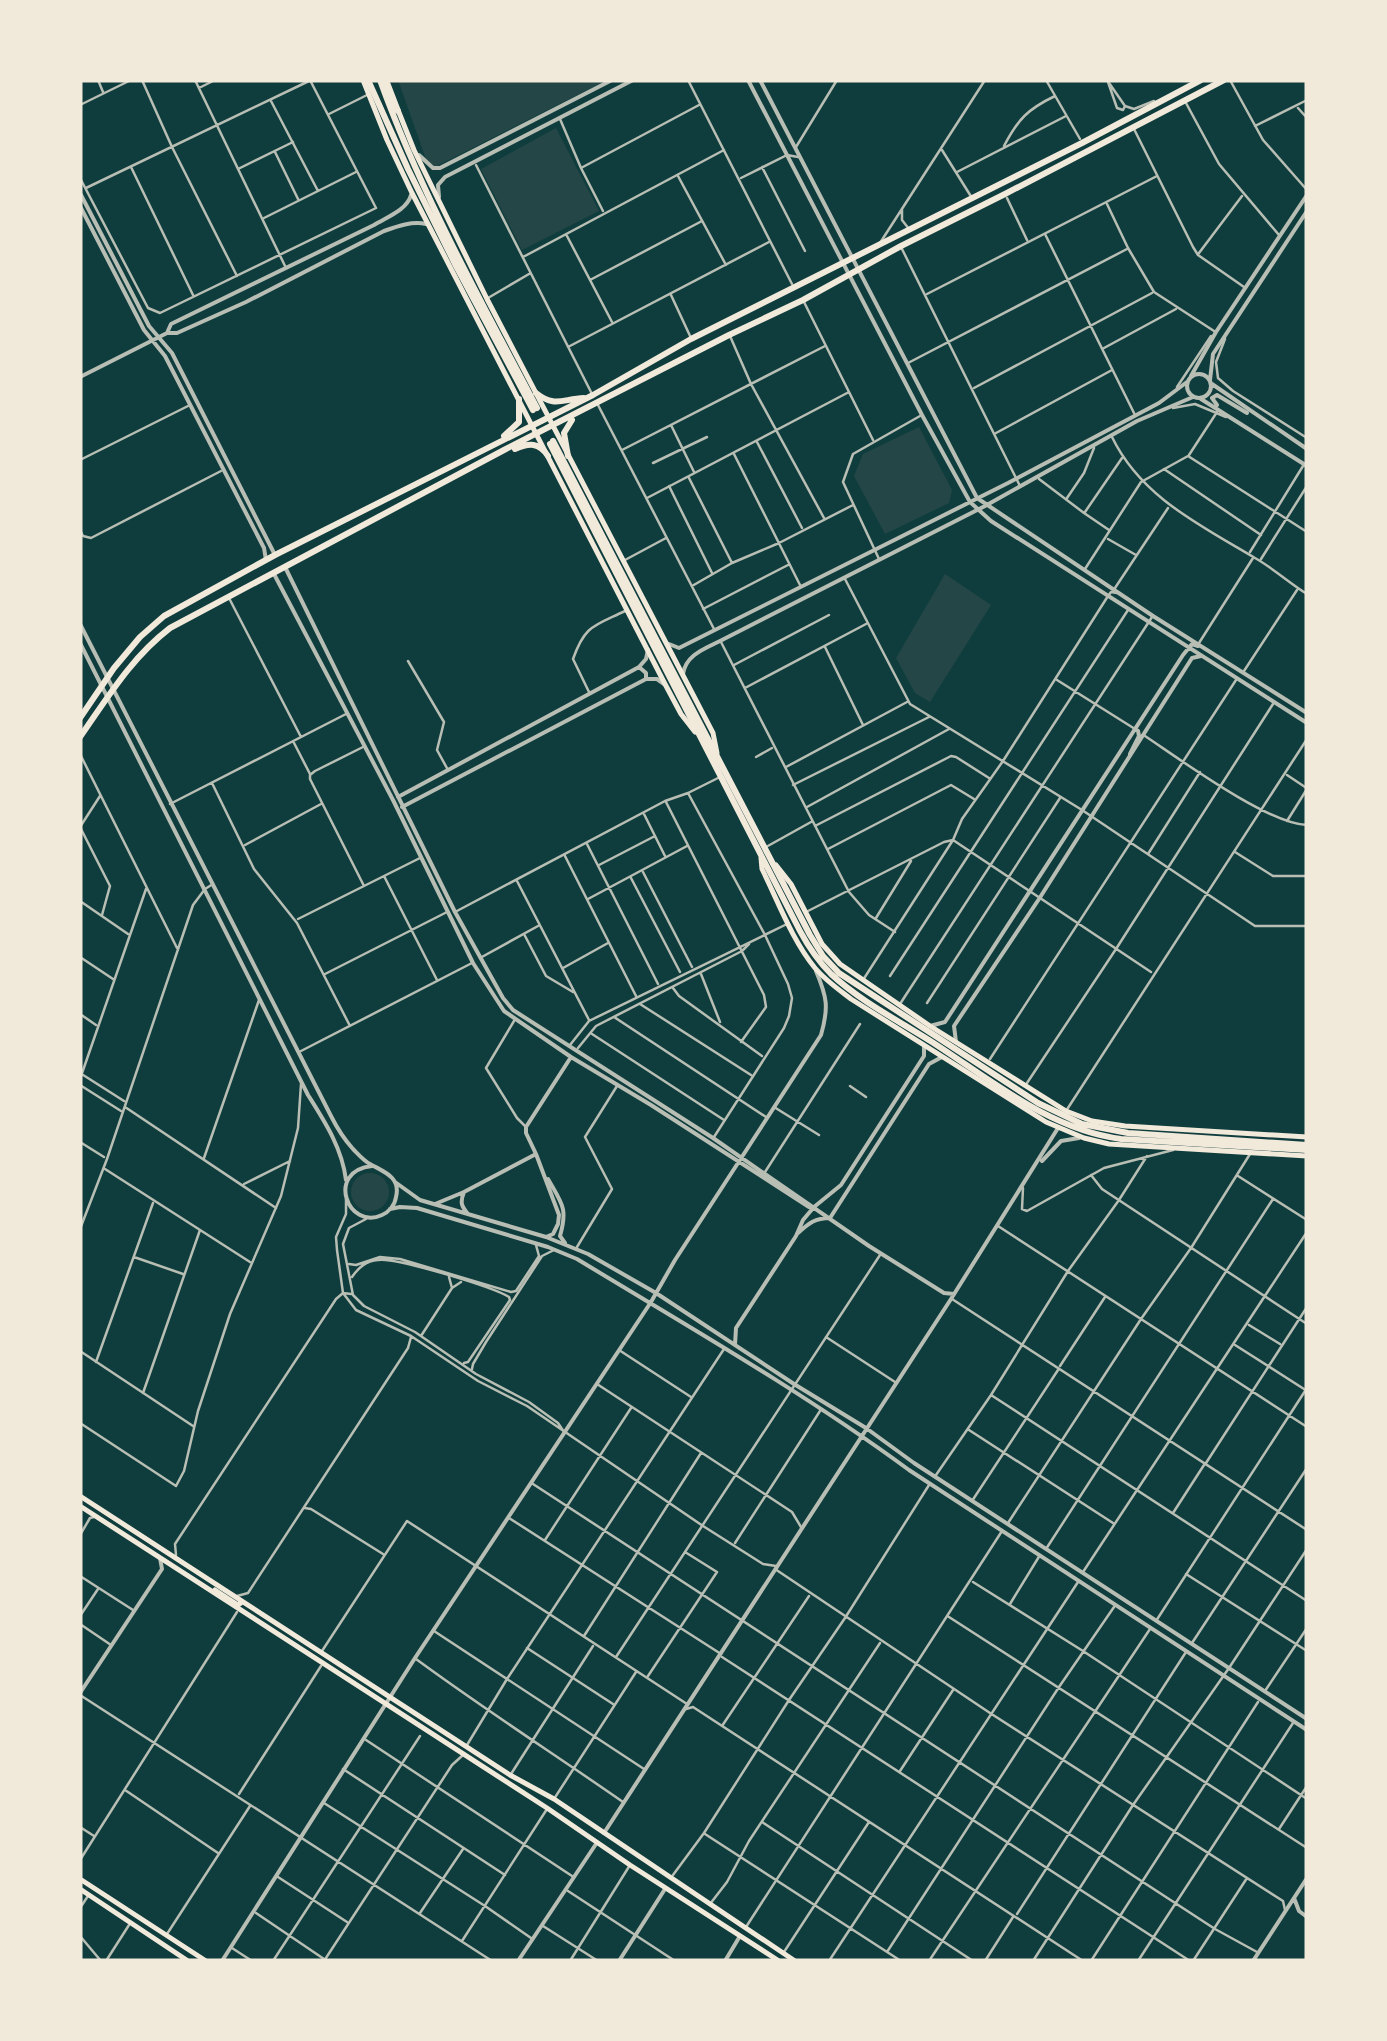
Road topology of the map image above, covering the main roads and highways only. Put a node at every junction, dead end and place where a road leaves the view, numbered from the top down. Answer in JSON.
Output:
{"nodes":[{"id":1,"x":365,"y":80,"type":"edge"},
{"id":2,"x":385,"y":80,"type":"edge"},
{"id":3,"x":1200,"y":80,"type":"edge"},
{"id":4,"x":1227,"y":80,"type":"edge"},
{"id":5,"x":368,"y":94,"type":"junction"},
{"id":6,"x":398,"y":111,"type":"joint"},
{"id":7,"x":396,"y":144,"type":"junction"},
{"id":8,"x":519,"y":360,"type":"junction"},
{"id":9,"x":502,"y":368,"type":"junction"},
{"id":10,"x":536,"y":392,"type":"junction"},
{"id":11,"x":519,"y":399,"type":"junction"},
{"id":12,"x":591,"y":401,"type":"junction"},
{"id":13,"x":548,"y":417,"type":"junction"},
{"id":14,"x":532,"y":425,"type":"junction"},
{"id":15,"x":552,"y":426,"type":"junction"},
{"id":16,"x":537,"y":434,"type":"junction"},
{"id":17,"x":499,"y":440,"type":"junction"},
{"id":18,"x":504,"y":450,"type":"junction"},
{"id":19,"x":548,"y":456,"type":"junction"},
{"id":20,"x":568,"y":456,"type":"junction"},
{"id":21,"x":582,"y":483,"type":"junction"},
{"id":22,"x":566,"y":491,"type":"junction"},
{"id":23,"x":80,"y":718,"type":"edge"},
{"id":24,"x":80,"y":737,"type":"edge"},
{"id":25,"x":707,"y":748,"type":"junction"},
{"id":26,"x":718,"y":756,"type":"junction"},
{"id":27,"x":762,"y":849,"type":"junction"},
{"id":28,"x":1066,"y":1111,"type":"junction"},
{"id":29,"x":1058,"y":1128,"type":"junction"},
{"id":30,"x":1172,"y":1142,"type":"junction"},
{"id":31,"x":1307,"y":1147,"type":"edge"},
{"id":32,"x":80,"y":1496,"type":"edge"},
{"id":33,"x":80,"y":1506,"type":"edge"},
{"id":34,"x":194,"y":1580,"type":"junction"},
{"id":35,"x":240,"y":1600,"type":"junction"},
{"id":36,"x":388,"y":1700,"type":"junction"},
{"id":37,"x":465,"y":1751,"type":"junction"},
{"id":38,"x":604,"y":1833,"type":"junction"},
{"id":39,"x":597,"y":1842,"type":"junction"},
{"id":40,"x":80,"y":1879,"type":"edge"},
{"id":41,"x":80,"y":1890,"type":"edge"},
{"id":42,"x":188,"y":1961,"type":"edge"},
{"id":43,"x":206,"y":1961,"type":"edge"},
{"id":44,"x":778,"y":1961,"type":"edge"},
{"id":45,"x":795,"y":1961,"type":"edge"}],
"edges":[{"from":1,"to":5,"type":"highway"},
{"from":1,"to":7,"type":"highway"},
{"from":2,"to":6,"type":"highway"},
{"from":2,"to":7,"type":"highway"},
{"from":3,"to":12,"type":"highway"},
{"from":4,"to":12,"type":"highway"},
{"from":5,"to":7,"type":"highway"},
{"from":5,"to":9,"type":"main road"},
{"from":6,"to":8,"type":"main road"},
{"from":8,"to":9,"type":"main road"},
{"from":8,"to":10,"type":"main road"},
{"from":9,"to":11,"type":"main road"},
{"from":10,"to":12,"type":"highway"},
{"from":10,"to":13,"type":"main road"},
{"from":11,"to":14,"type":"main road"},
{"from":11,"to":17,"type":"highway"},
{"from":12,"to":13,"type":"highway"},
{"from":12,"to":15,"type":"highway"},
{"from":12,"to":20,"type":"highway"},
{"from":13,"to":14,"type":"highway"},
{"from":13,"to":15,"type":"main road"},
{"from":14,"to":16,"type":"main road"},
{"from":14,"to":17,"type":"highway"},
{"from":15,"to":16,"type":"highway"},
{"from":15,"to":20,"type":"main road"},
{"from":16,"to":18,"type":"highway"},
{"from":16,"to":19,"type":"main road"},
{"from":17,"to":23,"type":"highway"},
{"from":18,"to":19,"type":"highway"},
{"from":18,"to":24,"type":"highway"},
{"from":19,"to":22,"type":"main road"},
{"from":20,"to":21,"type":"main road"},
{"from":21,"to":22,"type":"main road"},
{"from":21,"to":26,"type":"main road"},
{"from":22,"to":25,"type":"main road"},
{"from":25,"to":26,"type":"highway"},
{"from":25,"to":27,"type":"highway"},
{"from":26,"to":27,"type":"highway"},
{"from":27,"to":28,"type":"main road"},
{"from":27,"to":29,"type":"main road"},
{"from":27,"to":30,"type":"highway"},
{"from":28,"to":29,"type":"main road"},
{"from":28,"to":31,"type":"main road"},
{"from":29,"to":30,"type":"main road"},
{"from":30,"to":31,"type":"highway"},
{"from":30,"to":31,"type":"main road"},
{"from":32,"to":35,"type":"main road"},
{"from":33,"to":34,"type":"main road"},
{"from":34,"to":35,"type":"main road"},
{"from":34,"to":36,"type":"main road"},
{"from":35,"to":36,"type":"main road"},
{"from":36,"to":37,"type":"main road"},
{"from":37,"to":38,"type":"main road"},
{"from":37,"to":39,"type":"main road"},
{"from":38,"to":39,"type":"main road"},
{"from":38,"to":45,"type":"main road"},
{"from":39,"to":44,"type":"main road"},
{"from":40,"to":43,"type":"main road"},
{"from":41,"to":42,"type":"main road"}]}
